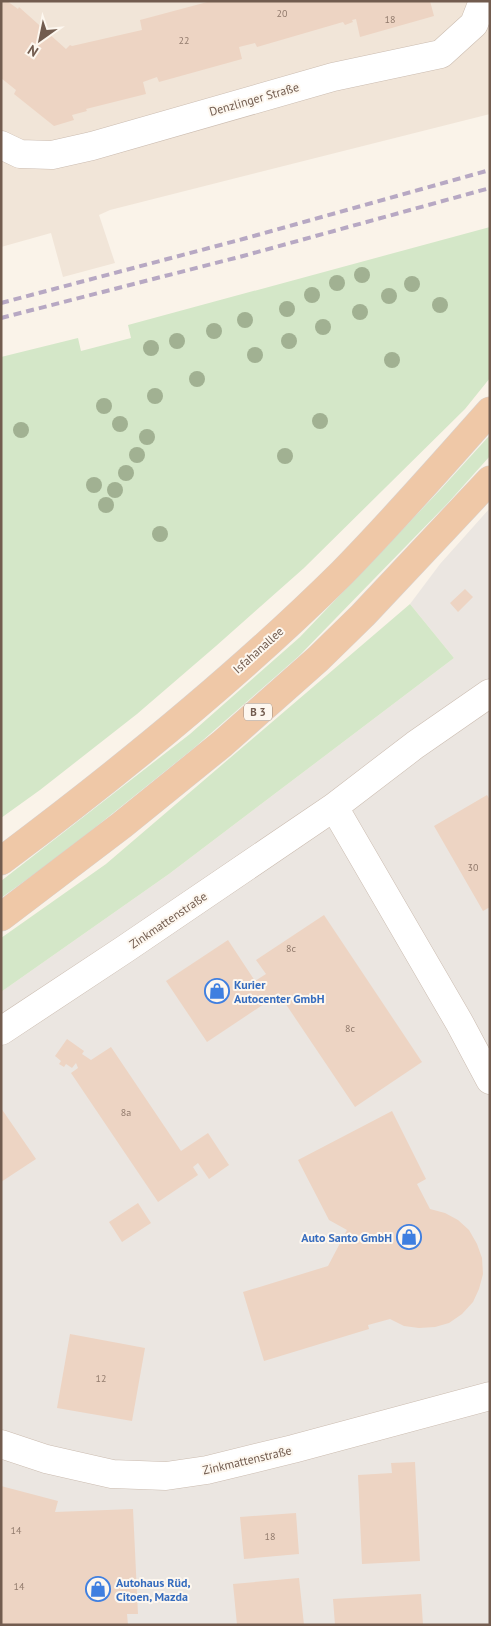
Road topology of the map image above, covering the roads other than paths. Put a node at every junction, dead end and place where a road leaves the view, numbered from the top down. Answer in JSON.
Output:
{"nodes":[{"id":1,"x":483,"y":1,"type":"edge"},
{"id":2,"x":1,"y":145,"type":"edge"},
{"id":3,"x":490,"y":411,"type":"edge"},
{"id":4,"x":490,"y":480,"type":"edge"},
{"id":5,"x":490,"y":693,"type":"edge"},
{"id":6,"x":334,"y":807,"type":"junction"},
{"id":7,"x":1,"y":861,"type":"edge"},
{"id":8,"x":1,"y":916,"type":"edge"},
{"id":9,"x":1,"y":1030,"type":"edge"},
{"id":10,"x":490,"y":1080,"type":"edge"},
{"id":11,"x":490,"y":1396,"type":"edge"},
{"id":12,"x":1,"y":1444,"type":"edge"}],
"edges":[{"from":1,"to":2,"type":"street","name":"Denzlinger Straße"},
{"from":3,"to":7,"type":"highway","name":"Isfahanallee"},
{"from":4,"to":8,"type":"highway","number":"B 3"},
{"from":5,"to":6,"type":"street","name":"Zinkmattenstraße"},
{"from":6,"to":9,"type":"street","name":"Zinkmattenstraße"},
{"from":6,"to":10,"type":"street"},
{"from":11,"to":12,"type":"street","name":"Zinkmattenstraße"}]}
